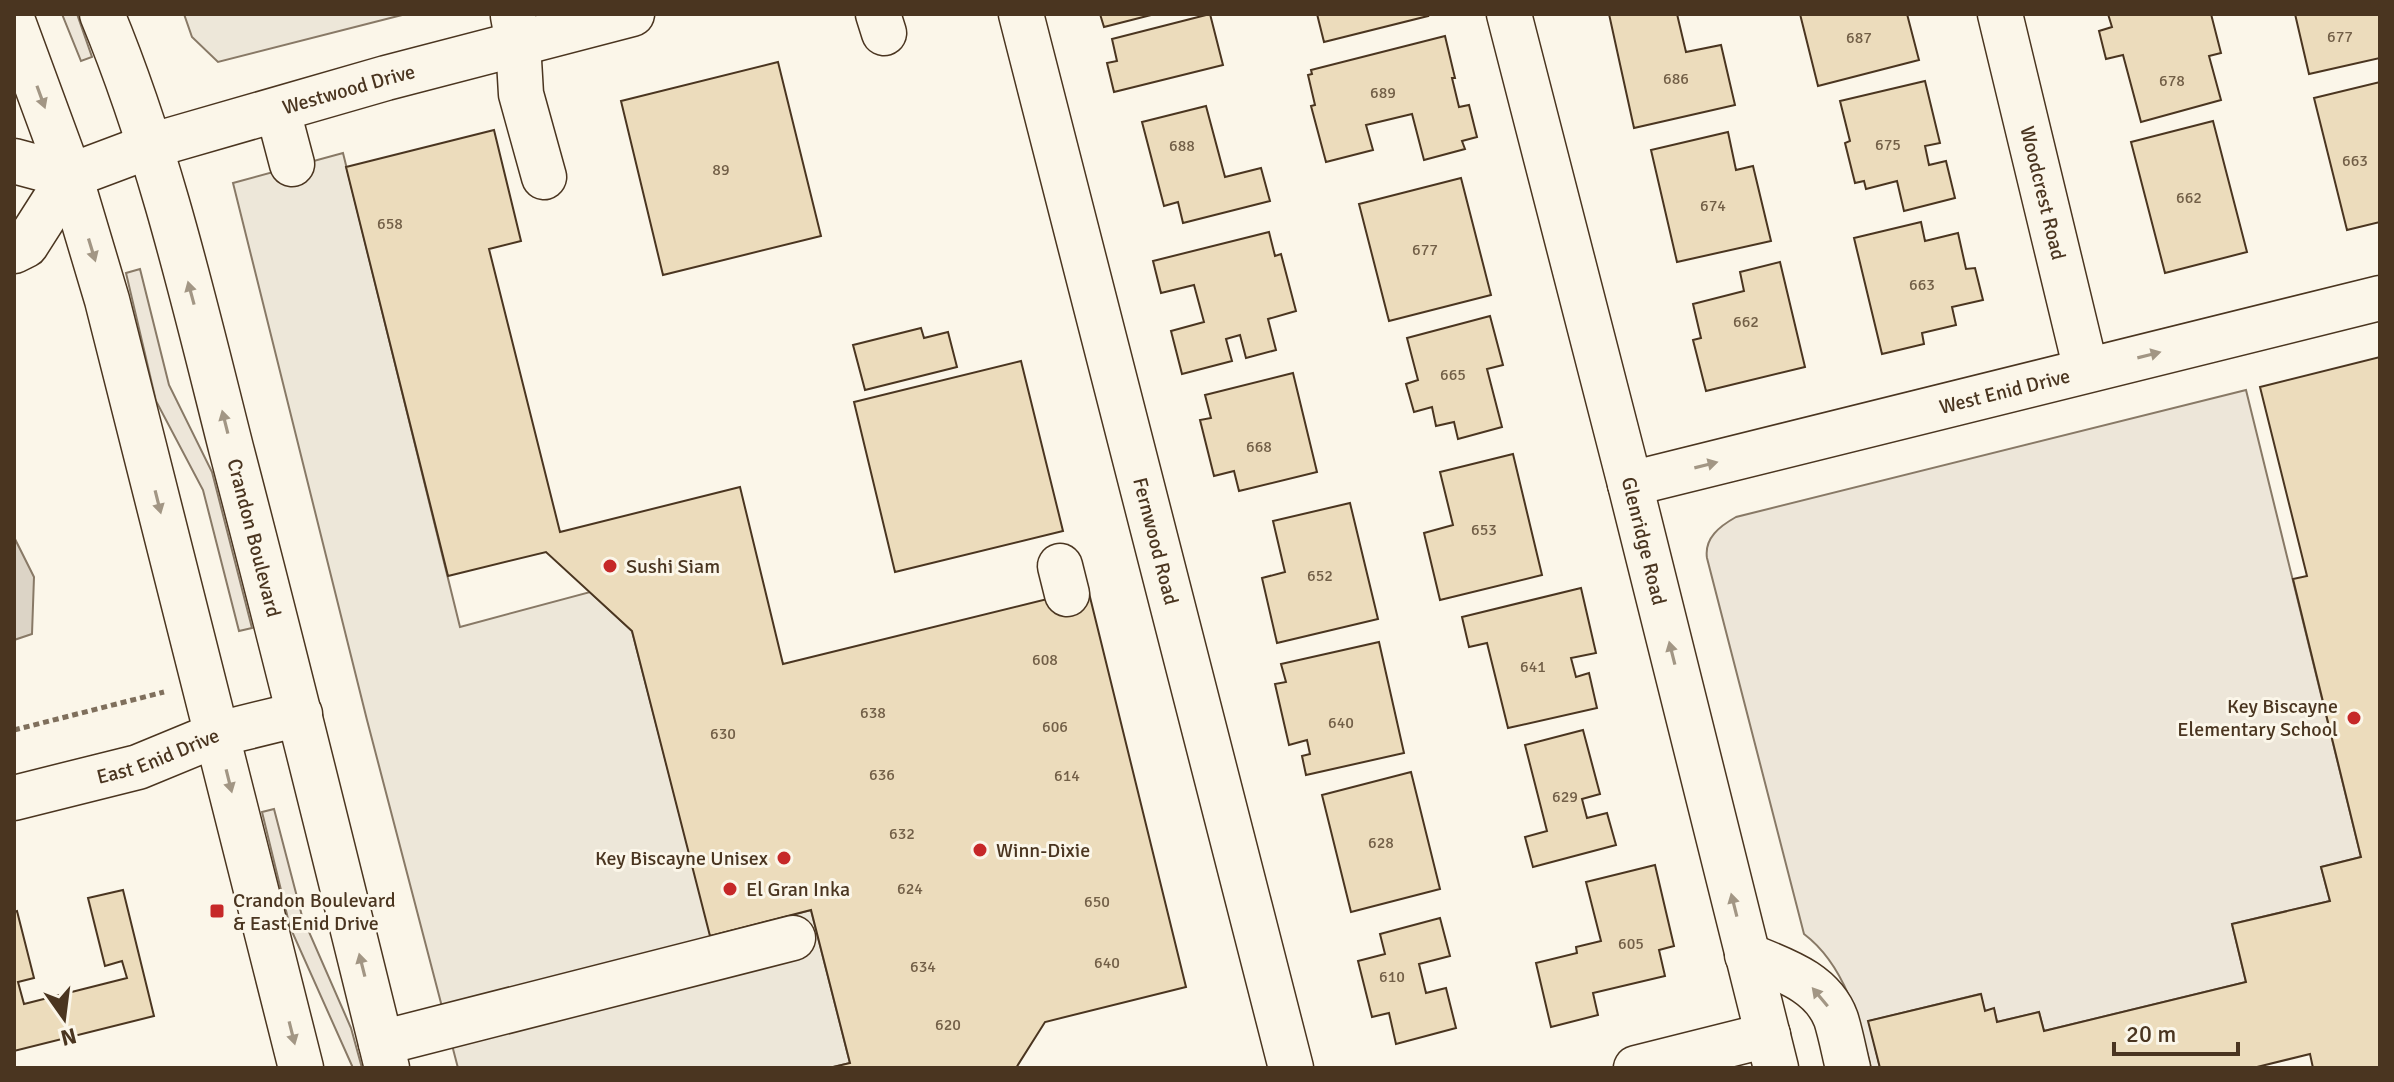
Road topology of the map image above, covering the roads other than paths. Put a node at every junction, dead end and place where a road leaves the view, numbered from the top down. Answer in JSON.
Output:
{"nodes":[{"id":1,"x":102,"y":14,"type":"edge"},
{"id":2,"x":632,"y":14,"type":"edge"},
{"id":3,"x":1021,"y":14,"type":"edge"},
{"id":4,"x":1509,"y":14,"type":"edge"},
{"id":5,"x":2000,"y":14,"type":"edge"},
{"id":6,"x":14,"y":24,"type":"edge"},
{"id":7,"x":515,"y":28,"type":"edge"},
{"id":8,"x":278,"y":111,"type":"junction"},
{"id":9,"x":150,"y":146,"type":"junction"},
{"id":10,"x":14,"y":161,"type":"edge"},
{"id":11,"x":292,"y":164,"type":"dead end"},
{"id":12,"x":70,"y":176,"type":"junction"},
{"id":13,"x":544,"y":177,"type":"dead end"},
{"id":14,"x":14,"y":251,"type":"edge"},
{"id":15,"x":2380,"y":298,"type":"edge"},
{"id":16,"x":2086,"y":370,"type":"junction"},
{"id":17,"x":1630,"y":484,"type":"junction"},
{"id":18,"x":300,"y":714,"type":"junction"},
{"id":19,"x":218,"y":734,"type":"junction"},
{"id":20,"x":14,"y":798,"type":"edge"},
{"id":21,"x":793,"y":938,"type":"dead end"},
{"id":22,"x":1747,"y":955,"type":"junction"},
{"id":23,"x":1772,"y":1052,"type":"edge"},
{"id":24,"x":384,"y":1056,"type":"edge"},
{"id":25,"x":301,"y":1068,"type":"edge"},
{"id":26,"x":1291,"y":1068,"type":"edge"},
{"id":27,"x":1636,"y":1068,"type":"edge"},
{"id":28,"x":1848,"y":1068,"type":"edge"}],
"edges":[{"from":1,"to":9,"type":"street","name":"Crandon Boulevard"},
{"from":2,"to":7,"type":"street","name":"Westwood Drive"},
{"from":3,"to":26,"type":"street","name":"Fernwood Road"},
{"from":4,"to":17,"type":"street","name":"Glenridge Road"},
{"from":5,"to":16,"type":"street","name":"Woodcrest Road"},
{"from":6,"to":12,"type":"street","one_way":true},
{"from":7,"to":8,"type":"street","name":"Westwood Drive"},
{"from":7,"to":13,"type":"street"},
{"from":8,"to":9,"type":"street","name":"Westwood Drive"},
{"from":8,"to":11,"type":"street"},
{"from":9,"to":12,"type":"street","name":"Westwood Drive"},
{"from":18,"to":9,"type":"street","name":"Crandon Boulevard","one_way":true},
{"from":10,"to":12,"type":"street"},
{"from":12,"to":14,"type":"street"},
{"from":12,"to":19,"type":"street","one_way":true},
{"from":16,"to":15,"type":"street","name":"West Enid Drive","one_way":true},
{"from":17,"to":16,"type":"street","name":"West Enid Drive","one_way":true},
{"from":22,"to":17,"type":"street","name":"Glenridge Road","one_way":true},
{"from":18,"to":19,"type":"street","name":"East Enid Drive"},
{"from":24,"to":18,"type":"street","name":"Crandon Boulevard","one_way":true},
{"from":19,"to":20,"type":"street","name":"East Enid Drive"},
{"from":19,"to":25,"type":"street","one_way":true},
{"from":21,"to":24,"type":"street"},
{"from":22,"to":23,"type":"street","name":"Glenridge Road"},
{"from":28,"to":22,"type":"street","one_way":true},
{"from":23,"to":27,"type":"street"}]}
